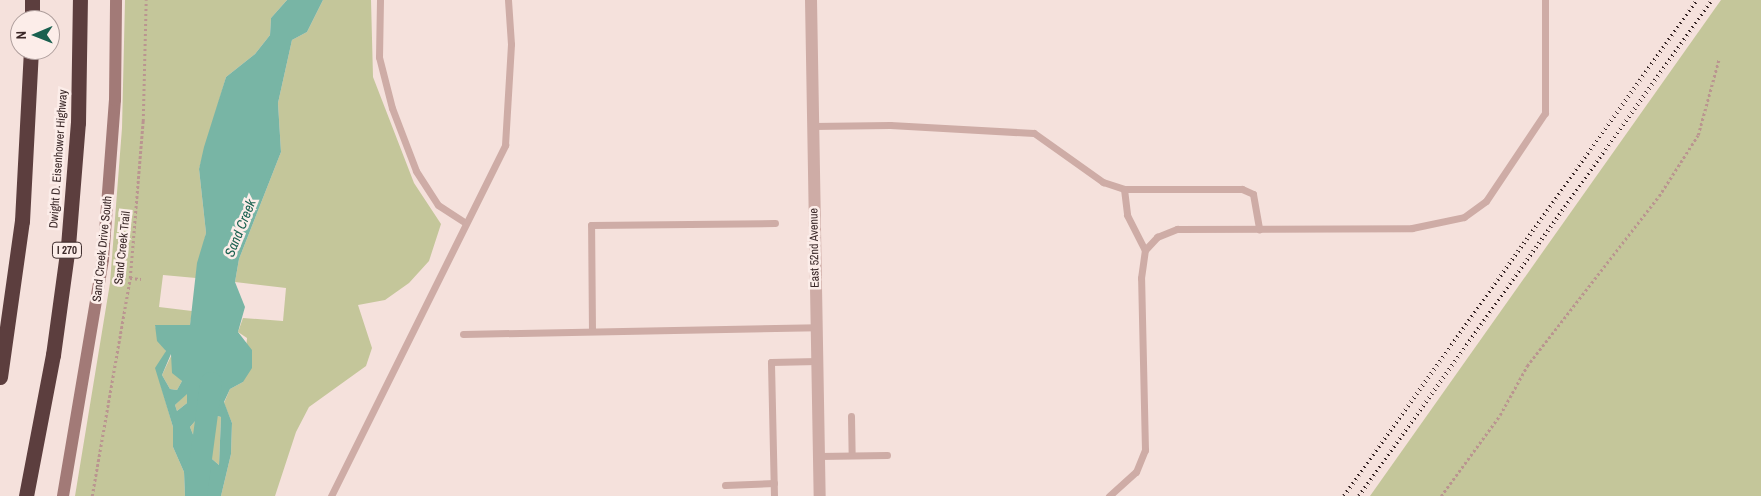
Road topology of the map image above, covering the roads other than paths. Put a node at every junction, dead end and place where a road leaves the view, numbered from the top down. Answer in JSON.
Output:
{"nodes":[{"id":1,"x":80,"y":0,"type":"edge"},
{"id":2,"x":116,"y":0,"type":"edge"},
{"id":3,"x":380,"y":0,"type":"edge"},
{"id":4,"x":508,"y":0,"type":"edge"},
{"id":5,"x":810,"y":0,"type":"edge"},
{"id":6,"x":1545,"y":0,"type":"edge"},
{"id":7,"x":30,"y":60,"type":"edge"},
{"id":8,"x":813,"y":126,"type":"junction"},
{"id":9,"x":1124,"y":190,"type":"junction"},
{"id":10,"x":464,"y":222,"type":"junction"},
{"id":11,"x":775,"y":223,"type":"dead end"},
{"id":12,"x":1259,"y":229,"type":"junction"},
{"id":13,"x":1145,"y":250,"type":"junction"},
{"id":14,"x":817,"y":327,"type":"junction"},
{"id":15,"x":592,"y":331,"type":"junction"},
{"id":16,"x":463,"y":334,"type":"dead end"},
{"id":17,"x":817,"y":361,"type":"junction"},
{"id":18,"x":0,"y":377,"type":"edge"},
{"id":19,"x":851,"y":416,"type":"dead end"},
{"id":20,"x":852,"y":455,"type":"junction"},
{"id":21,"x":887,"y":455,"type":"dead end"},
{"id":22,"x":819,"y":456,"type":"junction"},
{"id":23,"x":774,"y":483,"type":"junction"},
{"id":24,"x":725,"y":485,"type":"dead end"},
{"id":25,"x":26,"y":496,"type":"edge"},
{"id":26,"x":64,"y":496,"type":"edge"},
{"id":27,"x":331,"y":496,"type":"edge"},
{"id":28,"x":774,"y":496,"type":"edge"},
{"id":29,"x":820,"y":496,"type":"edge"},
{"id":30,"x":1109,"y":496,"type":"edge"}],
"edges":[{"from":1,"to":25,"type":"highway","name":"Dwight D. Eisenhower Highway","number":"I 270"},
{"from":2,"to":26,"type":"main road","name":"Sand Creek Drive South"},
{"from":3,"to":10,"type":"lane"},
{"from":4,"to":10,"type":"lane"},
{"from":5,"to":8,"type":"street","name":"East 52nd Avenue"},
{"from":6,"to":12,"type":"lane"},
{"from":7,"to":18,"type":"highway"},
{"from":8,"to":9,"type":"lane"},
{"from":8,"to":14,"type":"street","name":"East 52nd Avenue"},
{"from":9,"to":12,"type":"lane"},
{"from":9,"to":13,"type":"lane"},
{"from":10,"to":27,"type":"lane"},
{"from":11,"to":15,"type":"lane"},
{"from":12,"to":13,"type":"lane"},
{"from":13,"to":30,"type":"lane"},
{"from":14,"to":15,"type":"lane"},
{"from":14,"to":17,"type":"street","name":"East 52nd Avenue"},
{"from":15,"to":16,"type":"lane"},
{"from":17,"to":22,"type":"street","name":"East 52nd Avenue"},
{"from":17,"to":23,"type":"lane"},
{"from":19,"to":20,"type":"lane"},
{"from":20,"to":21,"type":"lane"},
{"from":20,"to":22,"type":"lane"},
{"from":22,"to":29,"type":"street","name":"East 52nd Avenue"},
{"from":23,"to":24,"type":"lane"},
{"from":23,"to":28,"type":"lane"}]}
